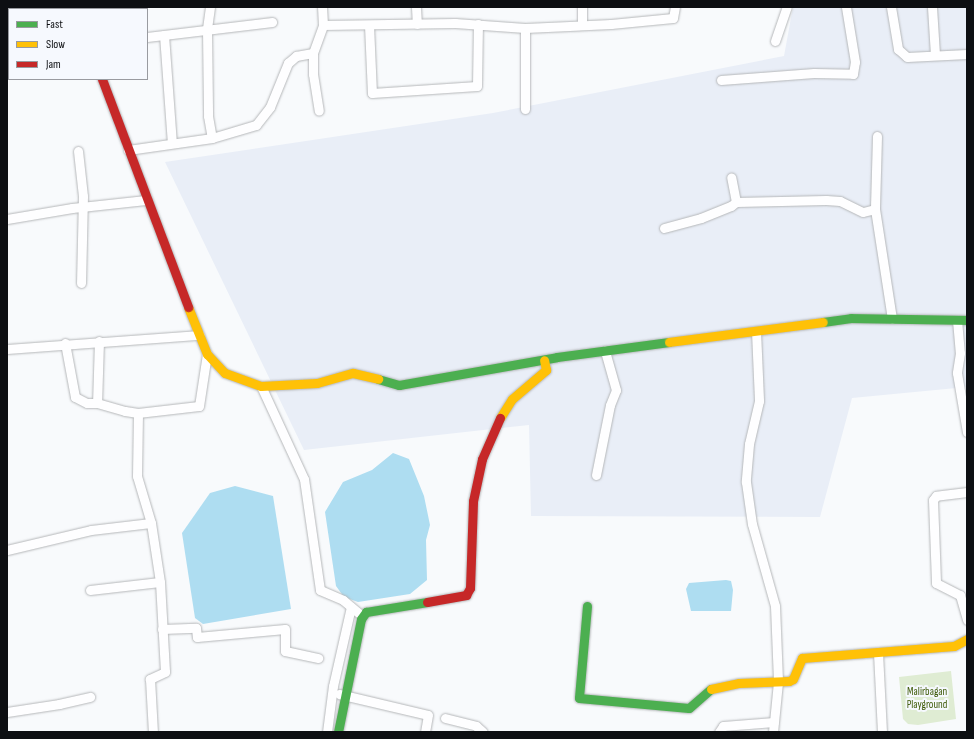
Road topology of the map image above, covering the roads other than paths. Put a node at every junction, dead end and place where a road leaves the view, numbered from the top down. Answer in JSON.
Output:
{"nodes":[{"id":1,"x":210,"y":7,"type":"edge"},
{"id":2,"x":322,"y":7,"type":"edge"},
{"id":3,"x":416,"y":7,"type":"edge"},
{"id":4,"x":582,"y":7,"type":"edge"},
{"id":5,"x":675,"y":7,"type":"edge"},
{"id":6,"x":787,"y":7,"type":"edge"},
{"id":7,"x":846,"y":7,"type":"edge"},
{"id":8,"x":891,"y":7,"type":"edge"},
{"id":9,"x":932,"y":7,"type":"edge"},
{"id":10,"x":272,"y":22,"type":"dead end"},
{"id":11,"x":417,"y":24,"type":"junction"},
{"id":12,"x":478,"y":24,"type":"junction"},
{"id":13,"x":582,"y":24,"type":"junction"},
{"id":14,"x":323,"y":25,"type":"junction"},
{"id":15,"x":369,"y":25,"type":"junction"},
{"id":16,"x":525,"y":28,"type":"junction"},
{"id":17,"x":207,"y":29,"type":"junction"},
{"id":18,"x":164,"y":34,"type":"junction"},
{"id":19,"x":148,"y":36,"type":"edge"},
{"id":20,"x":775,"y":41,"type":"dead end"},
{"id":21,"x":313,"y":53,"type":"junction"},
{"id":22,"x":967,"y":54,"type":"edge"},
{"id":23,"x":935,"y":55,"type":"junction"},
{"id":24,"x":102,"y":80,"type":"edge"},
{"id":25,"x":721,"y":80,"type":"dead end"},
{"id":26,"x":524,"y":109,"type":"dead end"},
{"id":27,"x":318,"y":111,"type":"dead end"},
{"id":28,"x":877,"y":136,"type":"dead end"},
{"id":29,"x":212,"y":138,"type":"junction"},
{"id":30,"x":172,"y":143,"type":"junction"},
{"id":31,"x":128,"y":150,"type":"junction"},
{"id":32,"x":78,"y":151,"type":"dead end"},
{"id":33,"x":731,"y":176,"type":"dead end"},
{"id":34,"x":146,"y":200,"type":"junction"},
{"id":35,"x":736,"y":202,"type":"junction"},
{"id":36,"x":81,"y":207,"type":"junction"},
{"id":37,"x":876,"y":209,"type":"junction"},
{"id":38,"x":7,"y":220,"type":"edge"},
{"id":39,"x":664,"y":228,"type":"dead end"},
{"id":40,"x":82,"y":283,"type":"dead end"},
{"id":41,"x":892,"y":319,"type":"junction"},
{"id":42,"x":957,"y":320,"type":"junction"},
{"id":43,"x":967,"y":320,"type":"edge"},
{"id":44,"x":756,"y":331,"type":"junction"},
{"id":45,"x":199,"y":335,"type":"junction"},
{"id":46,"x":99,"y":341,"type":"junction"},
{"id":47,"x":65,"y":343,"type":"junction"},
{"id":48,"x":7,"y":349,"type":"edge"},
{"id":49,"x":605,"y":351,"type":"junction"},
{"id":50,"x":207,"y":354,"type":"junction"},
{"id":51,"x":544,"y":360,"type":"junction"},
{"id":52,"x":261,"y":386,"type":"junction"},
{"id":53,"x":97,"y":403,"type":"junction"},
{"id":54,"x":138,"y":413,"type":"junction"},
{"id":55,"x":967,"y":432,"type":"edge"},
{"id":56,"x":596,"y":475,"type":"dead end"},
{"id":57,"x":967,"y":492,"type":"edge"},
{"id":58,"x":151,"y":523,"type":"junction"},
{"id":59,"x":7,"y":550,"type":"edge"},
{"id":60,"x":160,"y":582,"type":"junction"},
{"id":61,"x":90,"y":590,"type":"dead end"},
{"id":62,"x":587,"y":606,"type":"dead end"},
{"id":63,"x":351,"y":607,"type":"junction"},
{"id":64,"x":362,"y":616,"type":"junction"},
{"id":65,"x":967,"y":620,"type":"edge"},
{"id":66,"x":162,"y":629,"type":"junction"},
{"id":67,"x":967,"y":639,"type":"edge"},
{"id":68,"x":878,"y":653,"type":"junction"},
{"id":69,"x":318,"y":658,"type":"dead end"},
{"id":70,"x":778,"y":682,"type":"junction"},
{"id":71,"x":332,"y":692,"type":"junction"},
{"id":72,"x":345,"y":695,"type":"junction"},
{"id":73,"x":90,"y":696,"type":"dead end"},
{"id":74,"x":7,"y":712,"type":"edge"},
{"id":75,"x":445,"y":718,"type":"dead end"},
{"id":76,"x":774,"y":722,"type":"junction"},
{"id":77,"x":154,"y":732,"type":"edge"},
{"id":78,"x":327,"y":732,"type":"edge"},
{"id":79,"x":338,"y":732,"type":"edge"},
{"id":80,"x":426,"y":732,"type":"edge"},
{"id":81,"x":483,"y":732,"type":"edge"},
{"id":82,"x":719,"y":732,"type":"edge"},
{"id":83,"x":773,"y":732,"type":"edge"},
{"id":84,"x":882,"y":732,"type":"edge"}],
"edges":[{"from":1,"to":17,"type":"street"},
{"from":2,"to":14,"type":"street"},
{"from":3,"to":11,"type":"street"},
{"from":4,"to":13,"type":"street"},
{"from":5,"to":13,"type":"street"},
{"from":6,"to":20,"type":"street"},
{"from":7,"to":25,"type":"street"},
{"from":8,"to":23,"type":"street"},
{"from":9,"to":23,"type":"street"},
{"from":10,"to":17,"type":"street"},
{"from":11,"to":12,"type":"street"},
{"from":11,"to":15,"type":"street"},
{"from":12,"to":15,"type":"street"},
{"from":12,"to":16,"type":"street"},
{"from":13,"to":16,"type":"street"},
{"from":14,"to":15,"type":"street"},
{"from":14,"to":21,"type":"street"},
{"from":16,"to":26,"type":"street"},
{"from":17,"to":18,"type":"street"},
{"from":17,"to":29,"type":"street"},
{"from":18,"to":19,"type":"street"},
{"from":18,"to":30,"type":"street"},
{"from":21,"to":27,"type":"street"},
{"from":21,"to":29,"type":"street"},
{"from":22,"to":23,"type":"street"},
{"from":24,"to":31,"type":"street"},
{"from":28,"to":37,"type":"street"},
{"from":29,"to":30,"type":"street"},
{"from":30,"to":31,"type":"street"},
{"from":31,"to":34,"type":"street"},
{"from":32,"to":36,"type":"street"},
{"from":33,"to":35,"type":"street"},
{"from":34,"to":36,"type":"street"},
{"from":34,"to":45,"type":"street"},
{"from":35,"to":37,"type":"street"},
{"from":35,"to":39,"type":"street"},
{"from":36,"to":38,"type":"street"},
{"from":36,"to":40,"type":"street"},
{"from":37,"to":41,"type":"street"},
{"from":41,"to":42,"type":"street"},
{"from":41,"to":44,"type":"street"},
{"from":42,"to":43,"type":"street"},
{"from":42,"to":55,"type":"street"},
{"from":44,"to":49,"type":"street"},
{"from":44,"to":70,"type":"street"},
{"from":45,"to":46,"type":"street"},
{"from":45,"to":50,"type":"street"},
{"from":46,"to":47,"type":"street"},
{"from":46,"to":53,"type":"street"},
{"from":47,"to":48,"type":"street"},
{"from":47,"to":53,"type":"street"},
{"from":49,"to":51,"type":"street"},
{"from":49,"to":56,"type":"street"},
{"from":50,"to":52,"type":"street"},
{"from":50,"to":54,"type":"street"},
{"from":51,"to":52,"type":"street"},
{"from":51,"to":64,"type":"street"},
{"from":52,"to":63,"type":"street"},
{"from":53,"to":54,"type":"street"},
{"from":54,"to":58,"type":"street"},
{"from":57,"to":65,"type":"street"},
{"from":58,"to":59,"type":"street"},
{"from":58,"to":60,"type":"street"},
{"from":60,"to":61,"type":"street"},
{"from":60,"to":66,"type":"street"},
{"from":62,"to":70,"type":"street"},
{"from":63,"to":64,"type":"street"},
{"from":63,"to":71,"type":"street"},
{"from":64,"to":72,"type":"street"},
{"from":66,"to":69,"type":"street"},
{"from":66,"to":77,"type":"street"},
{"from":67,"to":68,"type":"street"},
{"from":68,"to":70,"type":"street"},
{"from":68,"to":84,"type":"street"},
{"from":70,"to":76,"type":"street"},
{"from":71,"to":72,"type":"street"},
{"from":71,"to":78,"type":"street"},
{"from":72,"to":79,"type":"street"},
{"from":72,"to":80,"type":"street"},
{"from":73,"to":74,"type":"street"},
{"from":75,"to":81,"type":"street"},
{"from":76,"to":82,"type":"street"},
{"from":76,"to":83,"type":"street"}]}
